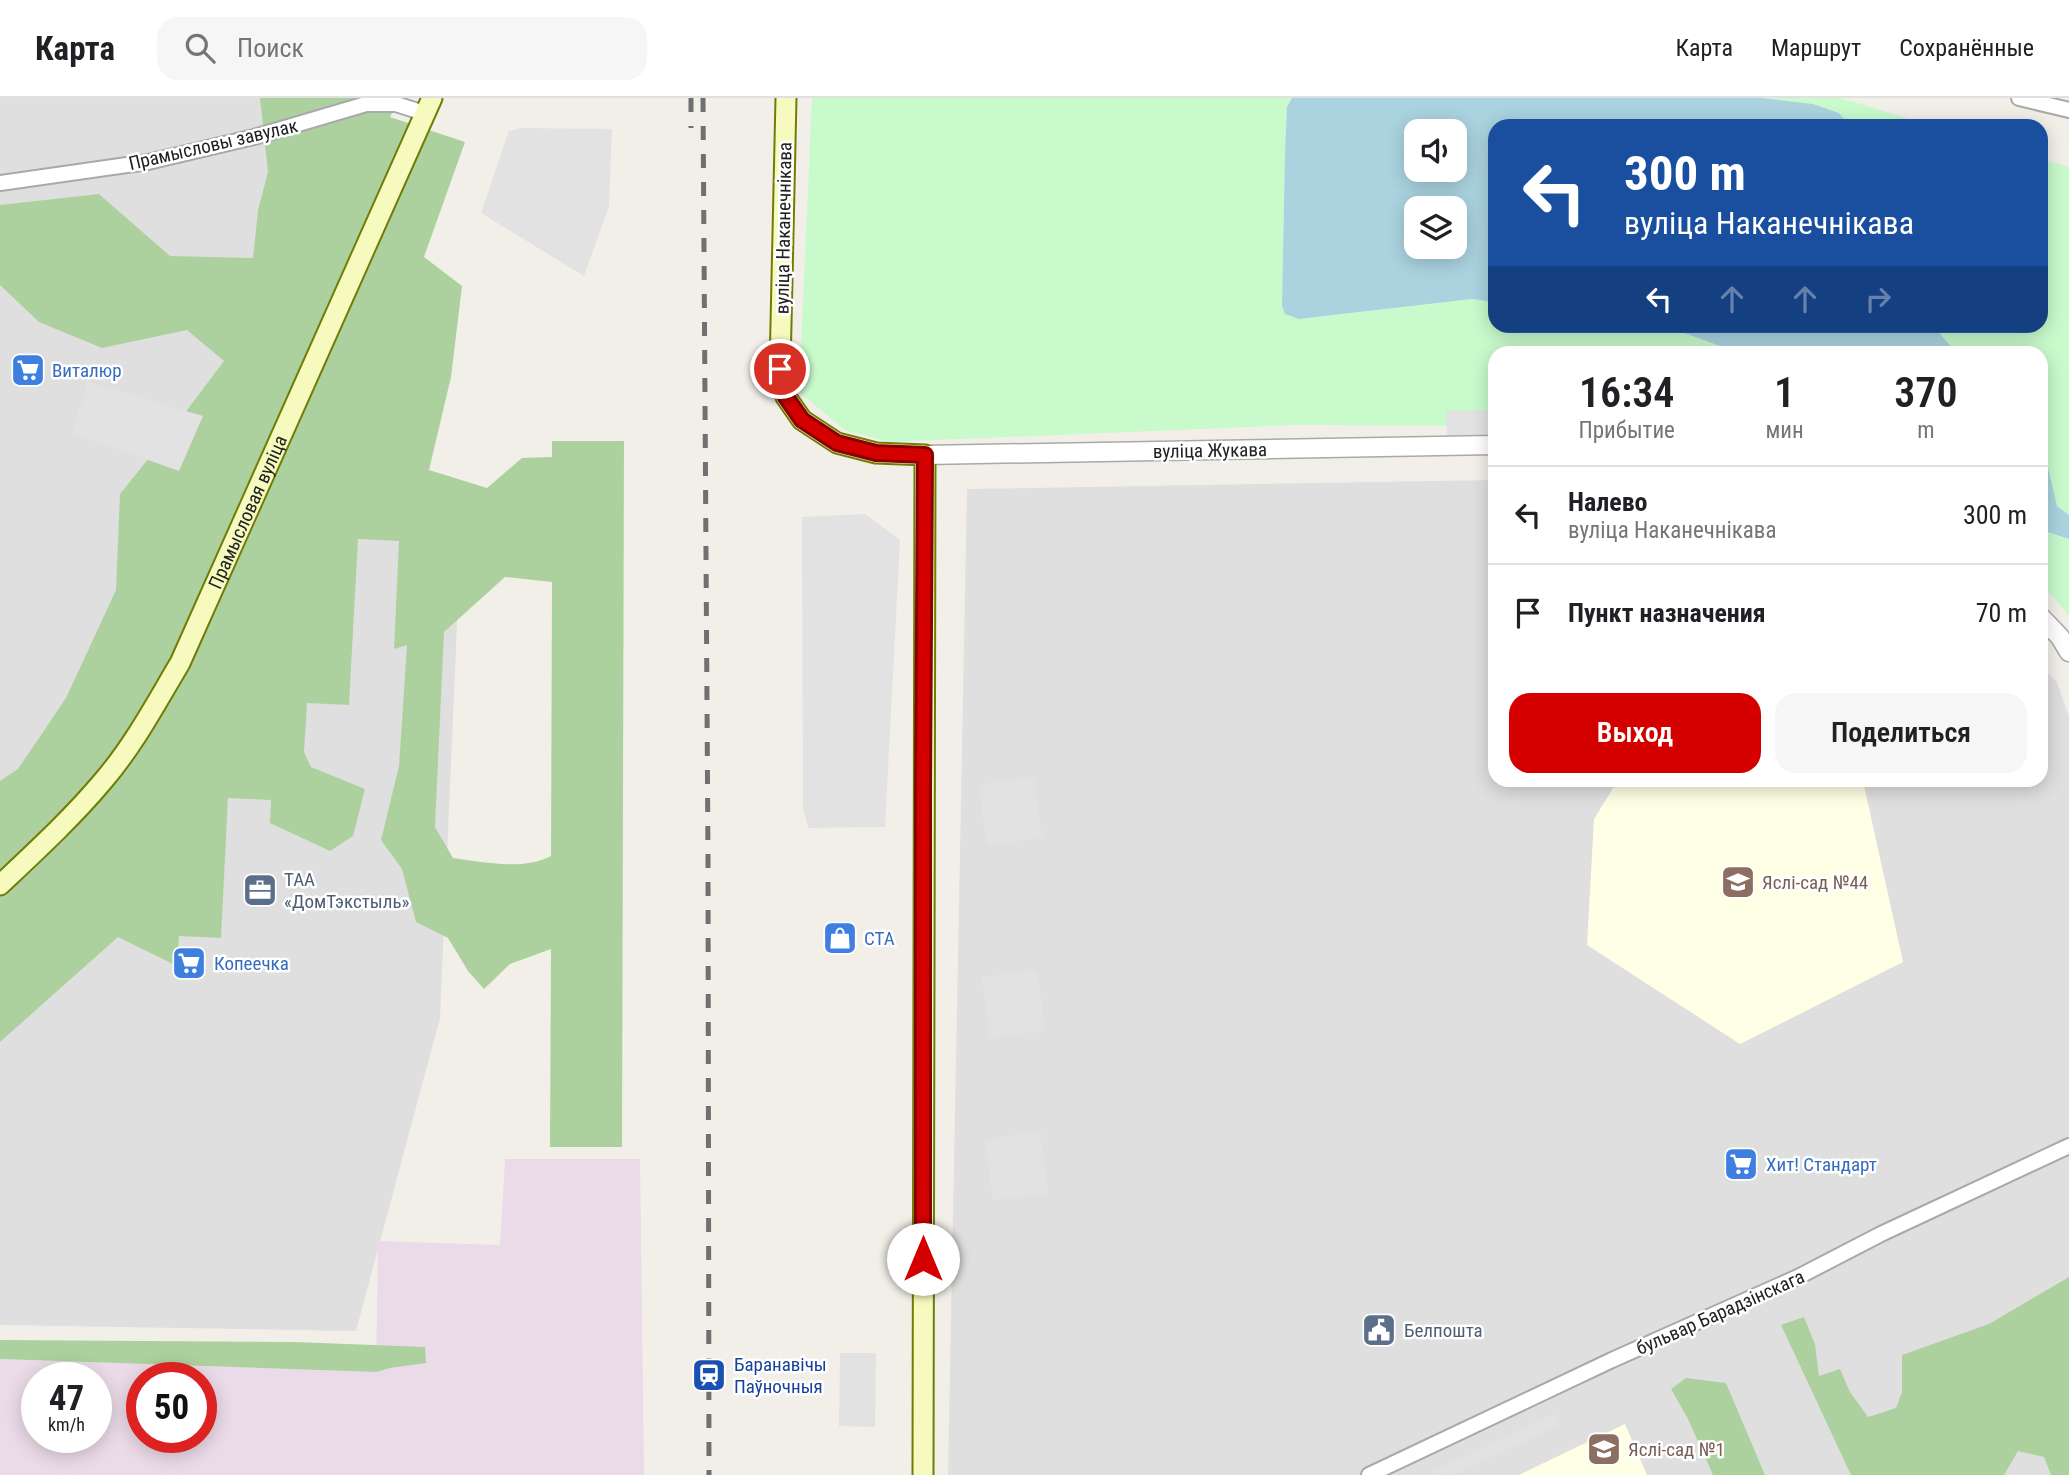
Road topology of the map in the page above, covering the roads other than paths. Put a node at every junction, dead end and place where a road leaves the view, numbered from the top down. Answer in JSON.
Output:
{"nodes":[{"id":1,"x":786,"y":98,"type":"edge"},
{"id":2,"x":2019,"y":98,"type":"edge"},
{"id":3,"x":428,"y":105,"type":"edge"},
{"id":4,"x":2069,"y":110,"type":"edge"},
{"id":5,"x":0,"y":183,"type":"edge"},
{"id":6,"x":1488,"y":445,"type":"edge"},
{"id":7,"x":925,"y":455,"type":"junction"},
{"id":8,"x":2048,"y":624,"type":"edge"},
{"id":9,"x":2069,"y":652,"type":"edge"},
{"id":10,"x":0,"y":885,"type":"edge"},
{"id":11,"x":2069,"y":1146,"type":"edge"},
{"id":12,"x":922,"y":1475,"type":"edge"},
{"id":13,"x":1369,"y":1475,"type":"edge"}],
"edges":[{"from":1,"to":7,"type":"main road","name":"вуліца Наканечнікава"},
{"from":2,"to":4,"type":"street"},
{"from":3,"to":5,"type":"street","name":"Прамысловы завулак"},
{"from":3,"to":10,"type":"main road","name":"Прамысловая вуліца"},
{"from":6,"to":7,"type":"street","name":"вуліца Жукава"},
{"from":7,"to":12,"type":"main road"},
{"from":8,"to":9,"type":"street"},
{"from":11,"to":13,"type":"street","name":"бульвар Барадзінскага"}]}
